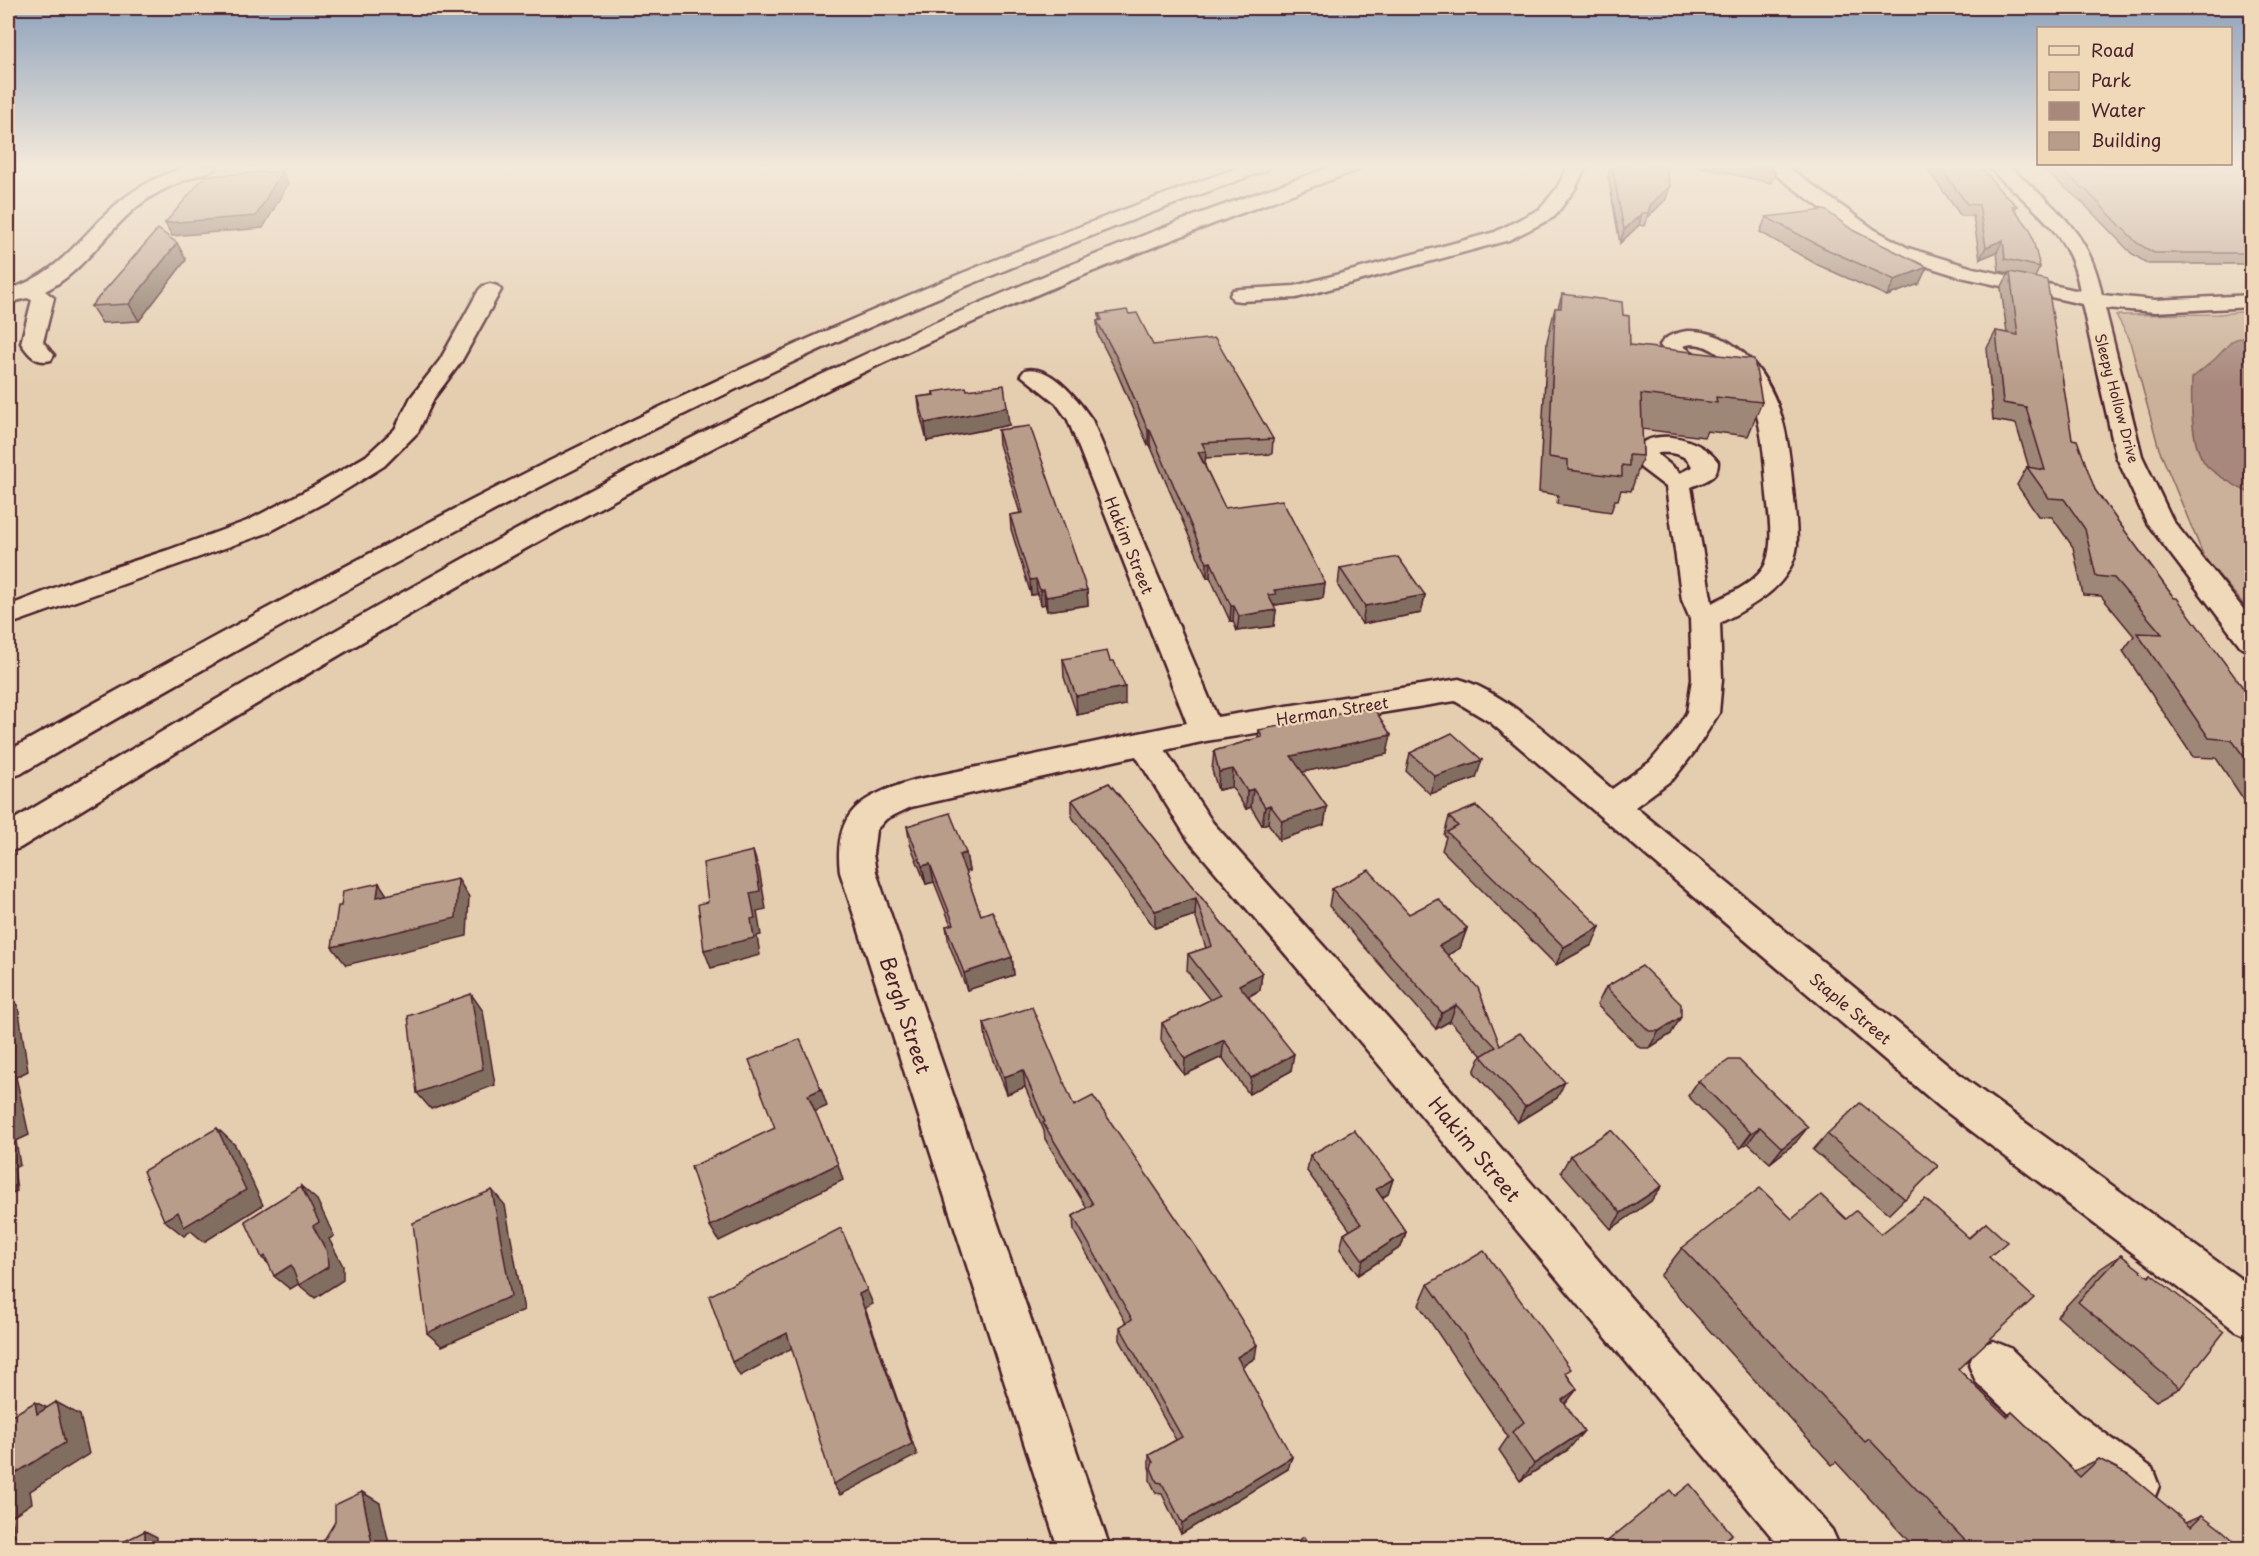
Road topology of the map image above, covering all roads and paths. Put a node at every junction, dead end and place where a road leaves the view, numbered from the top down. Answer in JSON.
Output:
{"nodes":[{"id":1,"x":95,"y":239,"type":"edge"},
{"id":2,"x":1062,"y":239,"type":"edge"},
{"id":3,"x":1152,"y":239,"type":"edge"},
{"id":4,"x":1492,"y":239,"type":"edge"},
{"id":5,"x":1876,"y":239,"type":"edge"},
{"id":6,"x":2069,"y":239,"type":"edge"},
{"id":7,"x":490,"y":290,"type":"dead end"},
{"id":8,"x":18,"y":294,"type":"edge"},
{"id":9,"x":1241,"y":295,"type":"dead end"},
{"id":10,"x":2092,"y":300,"type":"junction"},
{"id":11,"x":2252,"y":301,"type":"edge"},
{"id":12,"x":43,"y":355,"type":"dead end"},
{"id":13,"x":1744,"y":366,"type":"edge"},
{"id":14,"x":1033,"y":375,"type":"dead end"},
{"id":15,"x":1678,"y":484,"type":"dead end"},
{"id":16,"x":8,"y":616,"type":"edge"},
{"id":17,"x":1705,"y":619,"type":"junction"},
{"id":18,"x":2252,"y":641,"type":"edge"},
{"id":19,"x":1459,"y":690,"type":"joint"},
{"id":20,"x":1206,"y":730,"type":"junction"},
{"id":21,"x":1144,"y":743,"type":"junction"},
{"id":22,"x":8,"y":766,"type":"edge"},
{"id":23,"x":1611,"y":807,"type":"junction"},
{"id":24,"x":8,"y":839,"type":"edge"},
{"id":25,"x":2252,"y":1315,"type":"edge"},
{"id":26,"x":1993,"y":1365,"type":"edge"},
{"id":27,"x":2167,"y":1511,"type":"edge"},
{"id":28,"x":1084,"y":1548,"type":"edge"},
{"id":29,"x":1814,"y":1548,"type":"edge"}],
"edges":[{"from":1,"to":8,"type":"main road"},
{"from":2,"to":22,"type":"main road"},
{"from":3,"to":24,"type":"main road"},
{"from":4,"to":9,"type":"main road"},
{"from":5,"to":10,"type":"main road"},
{"from":6,"to":10,"type":"main road","name":"Sleepy Hollow Drive"},
{"from":7,"to":16,"type":"main road"},
{"from":8,"to":12,"type":"main road"},
{"from":10,"to":11,"type":"main road"},
{"from":10,"to":18,"type":"main road","name":"Sleepy Hollow Drive"},
{"from":13,"to":17,"type":"main road"},
{"from":14,"to":20,"type":"main road","name":"Hakim Street"},
{"from":15,"to":17,"type":"main road"},
{"from":17,"to":23,"type":"main road"},
{"from":19,"to":20,"type":"main road","name":"Herman Street"},
{"from":19,"to":23,"type":"main road","name":"Staple Street"},
{"from":20,"to":21,"type":"main road","name":"Bergh Street"},
{"from":21,"to":28,"type":"main road","name":"Bergh Street"},
{"from":21,"to":29,"type":"main road","name":"Hakim Street"},
{"from":23,"to":25,"type":"main road","name":"Staple Street"},
{"from":26,"to":27,"type":"main road"}]}
